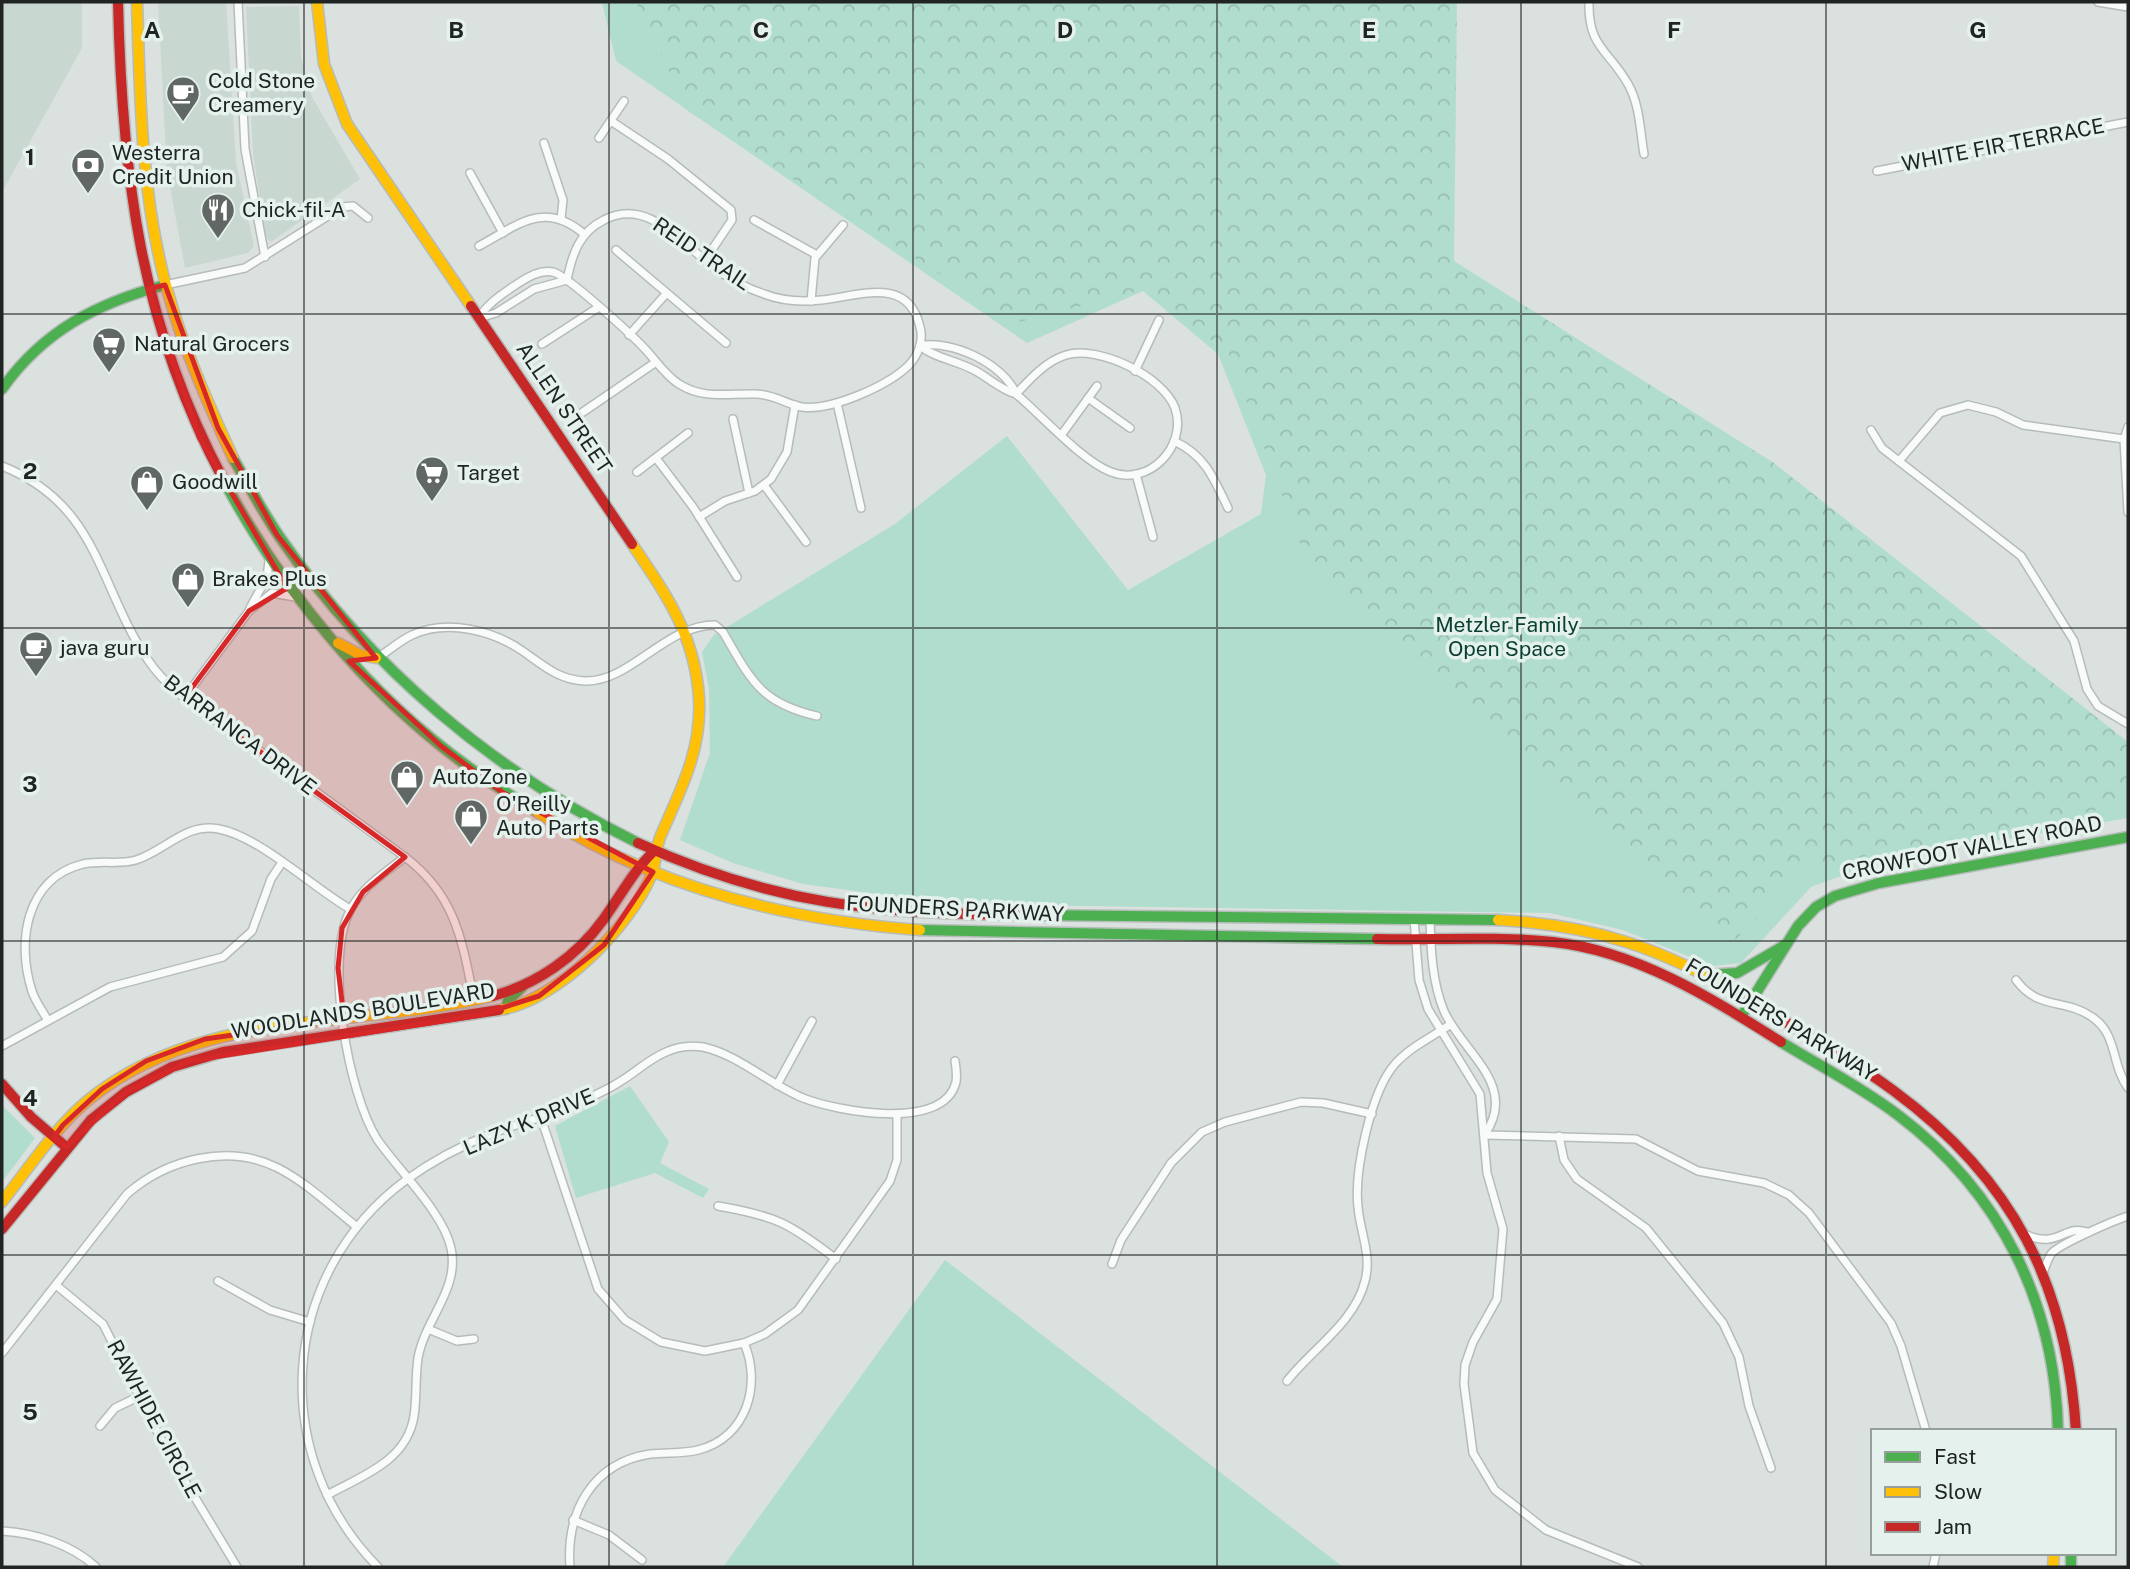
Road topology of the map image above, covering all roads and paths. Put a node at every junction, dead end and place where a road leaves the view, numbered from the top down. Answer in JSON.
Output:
{"nodes":[{"id":1,"x":118,"y":2,"type":"edge"},
{"id":2,"x":137,"y":2,"type":"edge"},
{"id":3,"x":238,"y":2,"type":"edge"},
{"id":4,"x":317,"y":2,"type":"edge"},
{"id":5,"x":1588,"y":2,"type":"edge"},
{"id":6,"x":2098,"y":2,"type":"edge"},
{"id":7,"x":2128,"y":7,"type":"edge"},
{"id":8,"x":624,"y":102,"type":"dead end"},
{"id":9,"x":611,"y":121,"type":"junction"},
{"id":10,"x":2128,"y":122,"type":"edge"},
{"id":11,"x":598,"y":138,"type":"dead end"},
{"id":12,"x":544,"y":143,"type":"dead end"},
{"id":13,"x":1644,"y":155,"type":"dead end"},
{"id":14,"x":1877,"y":171,"type":"dead end"},
{"id":15,"x":470,"y":173,"type":"dead end"},
{"id":16,"x":368,"y":218,"type":"dead end"},
{"id":17,"x":561,"y":219,"type":"junction"},
{"id":18,"x":754,"y":220,"type":"dead end"},
{"id":19,"x":843,"y":225,"type":"dead end"},
{"id":20,"x":503,"y":233,"type":"junction"},
{"id":21,"x":584,"y":234,"type":"junction"},
{"id":22,"x":479,"y":246,"type":"dead end"},
{"id":23,"x":616,"y":250,"type":"dead end"},
{"id":24,"x":817,"y":255,"type":"junction"},
{"id":25,"x":265,"y":257,"type":"junction"},
{"id":26,"x":705,"y":260,"type":"junction"},
{"id":27,"x":566,"y":280,"type":"junction"},
{"id":28,"x":165,"y":285,"type":"junction"},
{"id":29,"x":148,"y":289,"type":"junction"},
{"id":30,"x":666,"y":294,"type":"junction"},
{"id":31,"x":811,"y":301,"type":"junction"},
{"id":32,"x":599,"y":307,"type":"junction"},
{"id":33,"x":479,"y":318,"type":"junction"},
{"id":34,"x":1159,"y":320,"type":"dead end"},
{"id":35,"x":629,"y":335,"type":"junction"},
{"id":36,"x":726,"y":343,"type":"dead end"},
{"id":37,"x":542,"y":344,"type":"dead end"},
{"id":38,"x":920,"y":346,"type":"junction"},
{"id":39,"x":656,"y":362,"type":"junction"},
{"id":40,"x":1135,"y":370,"type":"junction"},
{"id":41,"x":1097,"y":386,"type":"dead end"},
{"id":42,"x":2,"y":389,"type":"edge"},
{"id":43,"x":1016,"y":394,"type":"junction"},
{"id":44,"x":1088,"y":398,"type":"junction"},
{"id":45,"x":837,"y":403,"type":"junction"},
{"id":46,"x":795,"y":405,"type":"junction"},
{"id":47,"x":583,"y":412,"type":"dead end"},
{"id":48,"x":733,"y":419,"type":"dead end"},
{"id":49,"x":2128,"y":427,"type":"edge"},
{"id":50,"x":1130,"y":428,"type":"dead end"},
{"id":51,"x":1871,"y":430,"type":"dead end"},
{"id":52,"x":688,"y":433,"type":"dead end"},
{"id":53,"x":1062,"y":434,"type":"junction"},
{"id":54,"x":2124,"y":439,"type":"junction"},
{"id":55,"x":1174,"y":441,"type":"junction"},
{"id":56,"x":656,"y":458,"type":"junction"},
{"id":57,"x":1899,"y":461,"type":"junction"},
{"id":58,"x":2,"y":466,"type":"edge"},
{"id":59,"x":637,"y":472,"type":"dead end"},
{"id":60,"x":1136,"y":474,"type":"junction"},
{"id":61,"x":764,"y":485,"type":"junction"},
{"id":62,"x":749,"y":493,"type":"junction"},
{"id":63,"x":862,"y":508,"type":"dead end"},
{"id":64,"x":1228,"y":508,"type":"dead end"},
{"id":65,"x":2128,"y":512,"type":"edge"},
{"id":66,"x":699,"y":517,"type":"junction"},
{"id":67,"x":1153,"y":537,"type":"dead end"},
{"id":68,"x":806,"y":542,"type":"dead end"},
{"id":69,"x":269,"y":561,"type":"junction"},
{"id":70,"x":737,"y":577,"type":"dead end"},
{"id":71,"x":296,"y":597,"type":"junction"},
{"id":72,"x":249,"y":611,"type":"junction"},
{"id":73,"x":687,"y":634,"type":"junction"},
{"id":74,"x":327,"y":636,"type":"junction"},
{"id":75,"x":376,"y":658,"type":"junction"},
{"id":76,"x":185,"y":697,"type":"junction"},
{"id":77,"x":817,"y":716,"type":"dead end"},
{"id":78,"x":2128,"y":724,"type":"edge"},
{"id":79,"x":2128,"y":837,"type":"edge"},
{"id":80,"x":654,"y":851,"type":"junction"},
{"id":81,"x":405,"y":857,"type":"junction"},
{"id":82,"x":281,"y":864,"type":"junction"},
{"id":83,"x":638,"y":866,"type":"junction"},
{"id":84,"x":653,"y":872,"type":"junction"},
{"id":85,"x":350,"y":909,"type":"junction"},
{"id":86,"x":1414,"y":919,"type":"junction"},
{"id":87,"x":1430,"y":920,"type":"junction"},
{"id":88,"x":1415,"y":939,"type":"junction"},
{"id":89,"x":1431,"y":939,"type":"junction"},
{"id":90,"x":1786,"y":945,"type":"junction"},
{"id":91,"x":1707,"y":975,"type":"junction"},
{"id":92,"x":2016,"y":980,"type":"dead end"},
{"id":93,"x":526,"y":984,"type":"junction"},
{"id":94,"x":474,"y":1000,"type":"junction"},
{"id":95,"x":1751,"y":1002,"type":"junction"},
{"id":96,"x":506,"y":1009,"type":"junction"},
{"id":97,"x":1741,"y":1017,"type":"junction"},
{"id":98,"x":344,"y":1018,"type":"junction"},
{"id":99,"x":47,"y":1019,"type":"junction"},
{"id":100,"x":811,"y":1021,"type":"dead end"},
{"id":101,"x":1451,"y":1024,"type":"junction"},
{"id":102,"x":1439,"y":1032,"type":"junction"},
{"id":103,"x":346,"y":1034,"type":"junction"},
{"id":104,"x":2,"y":1046,"type":"edge"},
{"id":105,"x":956,"y":1061,"type":"dead end"},
{"id":106,"x":2,"y":1084,"type":"edge"},
{"id":107,"x":777,"y":1085,"type":"junction"},
{"id":108,"x":2128,"y":1088,"type":"edge"},
{"id":109,"x":1372,"y":1114,"type":"junction"},
{"id":110,"x":897,"y":1116,"type":"junction"},
{"id":111,"x":541,"y":1118,"type":"junction"},
{"id":112,"x":1485,"y":1135,"type":"junction"},
{"id":113,"x":54,"y":1136,"type":"junction"},
{"id":114,"x":1559,"y":1136,"type":"junction"},
{"id":115,"x":66,"y":1147,"type":"junction"},
{"id":116,"x":407,"y":1179,"type":"junction"},
{"id":117,"x":2,"y":1202,"type":"edge"},
{"id":118,"x":718,"y":1206,"type":"dead end"},
{"id":119,"x":2128,"y":1216,"type":"edge"},
{"id":120,"x":357,"y":1227,"type":"junction"},
{"id":121,"x":2,"y":1229,"type":"edge"},
{"id":122,"x":2087,"y":1231,"type":"junction"},
{"id":123,"x":2027,"y":1235,"type":"junction"},
{"id":124,"x":836,"y":1259,"type":"junction"},
{"id":125,"x":1112,"y":1264,"type":"dead end"},
{"id":126,"x":2044,"y":1270,"type":"junction"},
{"id":127,"x":218,"y":1281,"type":"dead end"},
{"id":128,"x":56,"y":1285,"type":"junction"},
{"id":129,"x":310,"y":1322,"type":"junction"},
{"id":130,"x":428,"y":1329,"type":"junction"},
{"id":131,"x":474,"y":1339,"type":"dead end"},
{"id":132,"x":744,"y":1343,"type":"junction"},
{"id":133,"x":2,"y":1353,"type":"edge"},
{"id":134,"x":1287,"y":1381,"type":"dead end"},
{"id":135,"x":140,"y":1396,"type":"junction"},
{"id":136,"x":100,"y":1426,"type":"dead end"},
{"id":137,"x":1925,"y":1429,"type":"edge"},
{"id":138,"x":2058,"y":1429,"type":"edge"},
{"id":139,"x":2076,"y":1429,"type":"edge"},
{"id":140,"x":1771,"y":1468,"type":"dead end"},
{"id":141,"x":327,"y":1495,"type":"junction"},
{"id":142,"x":573,"y":1520,"type":"junction"},
{"id":143,"x":2,"y":1531,"type":"edge"},
{"id":144,"x":642,"y":1560,"type":"dead end"},
{"id":145,"x":96,"y":1567,"type":"edge"},
{"id":146,"x":237,"y":1567,"type":"edge"},
{"id":147,"x":378,"y":1567,"type":"edge"},
{"id":148,"x":570,"y":1567,"type":"edge"},
{"id":149,"x":1638,"y":1567,"type":"edge"}],
"edges":[{"from":1,"to":29,"type":"main road","name":"FOUNDERS PARKWAY"},
{"from":2,"to":28,"type":"main road","name":"FOUNDERS PARKWAY"},
{"from":3,"to":25,"type":"street"},
{"from":4,"to":33,"type":"main road","name":"ALLEN STREET"},
{"from":5,"to":13,"type":"street"},
{"from":6,"to":7,"type":"street"},
{"from":8,"to":9,"type":"street"},
{"from":9,"to":11,"type":"street"},
{"from":9,"to":26,"type":"street"},
{"from":10,"to":14,"type":"street","name":"WHITE FIR TERRACE"},
{"from":12,"to":17,"type":"street"},
{"from":15,"to":20,"type":"street"},
{"from":16,"to":25,"type":"street"},
{"from":17,"to":20,"type":"street"},
{"from":17,"to":21,"type":"street"},
{"from":18,"to":24,"type":"street"},
{"from":19,"to":24,"type":"street"},
{"from":20,"to":22,"type":"street"},
{"from":21,"to":26,"type":"street","name":"REID TRAIL"},
{"from":21,"to":27,"type":"street"},
{"from":23,"to":30,"type":"street"},
{"from":24,"to":31,"type":"street"},
{"from":25,"to":28,"type":"street"},
{"from":26,"to":31,"type":"street","name":"REID TRAIL"},
{"from":27,"to":32,"type":"street"},
{"from":27,"to":33,"type":"street"},
{"from":27,"to":33,"type":"street"},
{"from":28,"to":29,"type":"main road"},
{"from":28,"to":75,"type":"main road","name":"FOUNDERS PARKWAY"},
{"from":29,"to":42,"type":"main road"},
{"from":29,"to":69,"type":"main road","name":"FOUNDERS PARKWAY"},
{"from":30,"to":35,"type":"street"},
{"from":30,"to":36,"type":"street"},
{"from":31,"to":38,"type":"street","name":"REID TRAIL"},
{"from":32,"to":35,"type":"street"},
{"from":32,"to":37,"type":"street"},
{"from":33,"to":73,"type":"main road","name":"ALLEN STREET"},
{"from":34,"to":40,"type":"street"},
{"from":35,"to":39,"type":"street"},
{"from":38,"to":43,"type":"street"},
{"from":38,"to":45,"type":"street"},
{"from":39,"to":46,"type":"street"},
{"from":39,"to":47,"type":"street"},
{"from":40,"to":43,"type":"street"},
{"from":40,"to":55,"type":"street"},
{"from":41,"to":44,"type":"street"},
{"from":43,"to":53,"type":"street"},
{"from":44,"to":50,"type":"street"},
{"from":44,"to":53,"type":"street"},
{"from":45,"to":46,"type":"street"},
{"from":45,"to":63,"type":"street"},
{"from":46,"to":61,"type":"street"},
{"from":48,"to":62,"type":"street"},
{"from":49,"to":54,"type":"street"},
{"from":51,"to":57,"type":"street"},
{"from":52,"to":56,"type":"street"},
{"from":53,"to":60,"type":"street"},
{"from":54,"to":57,"type":"street"},
{"from":54,"to":65,"type":"street"},
{"from":55,"to":60,"type":"street"},
{"from":55,"to":64,"type":"street"},
{"from":56,"to":59,"type":"street"},
{"from":56,"to":66,"type":"street"},
{"from":57,"to":78,"type":"street"},
{"from":58,"to":76,"type":"street","name":"BARRANCA DRIVE"},
{"from":60,"to":67,"type":"street"},
{"from":61,"to":62,"type":"street"},
{"from":61,"to":68,"type":"street"},
{"from":62,"to":66,"type":"street"},
{"from":66,"to":70,"type":"street"},
{"from":69,"to":71,"type":"main road","name":"FOUNDERS PARKWAY"},
{"from":69,"to":72,"type":"street"},
{"from":71,"to":72,"type":"street"},
{"from":71,"to":74,"type":"main road","name":"FOUNDERS PARKWAY"},
{"from":72,"to":76,"type":"street"},
{"from":73,"to":75,"type":"street"},
{"from":73,"to":77,"type":"street"},
{"from":73,"to":80,"type":"main road","name":"ALLEN STREET"},
{"from":74,"to":75,"type":"main road"},
{"from":74,"to":83,"type":"main road","name":"FOUNDERS PARKWAY"},
{"from":75,"to":80,"type":"main road","name":"FOUNDERS PARKWAY"},
{"from":76,"to":81,"type":"street","name":"BARRANCA DRIVE"},
{"from":79,"to":90,"type":"main road","name":"CROWFOOT VALLEY ROAD"},
{"from":80,"to":83,"type":"main road","name":"WOODLANDS BOULEVARD"},
{"from":80,"to":84,"type":"main road","name":"WOODLANDS BOULEVARD"},
{"from":80,"to":86,"type":"main road","name":"FOUNDERS PARKWAY"},
{"from":81,"to":85,"type":"street"},
{"from":81,"to":94,"type":"street","name":"BARRANCA DRIVE"},
{"from":82,"to":85,"type":"street"},
{"from":82,"to":99,"type":"street"},
{"from":82,"to":99,"type":"street"},
{"from":83,"to":84,"type":"main road","name":"FOUNDERS PARKWAY"},
{"from":83,"to":93,"type":"main road","name":"WOODLANDS BOULEVARD"},
{"from":84,"to":88,"type":"main road","name":"FOUNDERS PARKWAY"},
{"from":84,"to":96,"type":"main road","name":"WOODLANDS BOULEVARD"},
{"from":85,"to":98,"type":"street"},
{"from":86,"to":87,"type":"main road","name":"FOUNDERS PARKWAY"},
{"from":86,"to":88,"type":"street"},
{"from":87,"to":89,"type":"street"},
{"from":87,"to":91,"type":"main road","name":"FOUNDERS PARKWAY"},
{"from":88,"to":89,"type":"main road","name":"FOUNDERS PARKWAY"},
{"from":88,"to":102,"type":"street"},
{"from":89,"to":97,"type":"main road","name":"FOUNDERS PARKWAY"},
{"from":89,"to":101,"type":"street"},
{"from":90,"to":91,"type":"main road"},
{"from":90,"to":95,"type":"main road","name":"CROWFOOT VALLEY ROAD"},
{"from":91,"to":95,"type":"main road","name":"FOUNDERS PARKWAY"},
{"from":92,"to":108,"type":"street"},
{"from":93,"to":94,"type":"main road","name":"WOODLANDS BOULEVARD"},
{"from":93,"to":96,"type":"main road"},
{"from":94,"to":98,"type":"main road","name":"WOODLANDS BOULEVARD"},
{"from":95,"to":97,"type":"main road","name":"CROWFOOT VALLEY ROAD"},
{"from":95,"to":123,"type":"main road","name":"FOUNDERS PARKWAY"},
{"from":96,"to":103,"type":"main road","name":"WOODLANDS BOULEVARD"},
{"from":97,"to":138,"type":"main road","name":"FOUNDERS PARKWAY"},
{"from":98,"to":103,"type":"street"},
{"from":98,"to":113,"type":"main road","name":"WOODLANDS BOULEVARD"},
{"from":99,"to":104,"type":"street"},
{"from":100,"to":107,"type":"street"},
{"from":101,"to":102,"type":"street"},
{"from":101,"to":112,"type":"street"},
{"from":102,"to":109,"type":"street"},
{"from":102,"to":112,"type":"street"},
{"from":103,"to":115,"type":"main road","name":"WOODLANDS BOULEVARD"},
{"from":103,"to":116,"type":"street"},
{"from":105,"to":110,"type":"street","name":"LAZY K DRIVE"},
{"from":106,"to":113,"type":"main road"},
{"from":107,"to":110,"type":"street","name":"LAZY K DRIVE"},
{"from":107,"to":111,"type":"street","name":"LAZY K DRIVE"},
{"from":109,"to":125,"type":"street"},
{"from":109,"to":134,"type":"street"},
{"from":110,"to":124,"type":"street"},
{"from":111,"to":116,"type":"street","name":"LAZY K DRIVE"},
{"from":111,"to":132,"type":"street"},
{"from":112,"to":114,"type":"street"},
{"from":112,"to":149,"type":"street"},
{"from":113,"to":115,"type":"main road"},
{"from":113,"to":117,"type":"main road","name":"WOODLANDS BOULEVARD"},
{"from":114,"to":137,"type":"street"},
{"from":114,"to":140,"type":"street"},
{"from":115,"to":121,"type":"main road","name":"WOODLANDS BOULEVARD"},
{"from":116,"to":120,"type":"street","name":"LAZY K DRIVE"},
{"from":116,"to":130,"type":"street"},
{"from":118,"to":124,"type":"street"},
{"from":119,"to":122,"type":"street"},
{"from":120,"to":128,"type":"street"},
{"from":120,"to":129,"type":"street","name":"LAZY K DRIVE"},
{"from":122,"to":123,"type":"street"},
{"from":122,"to":126,"type":"street"},
{"from":123,"to":126,"type":"main road","name":"FOUNDERS PARKWAY"},
{"from":124,"to":132,"type":"street"},
{"from":126,"to":139,"type":"main road","name":"FOUNDERS PARKWAY"},
{"from":127,"to":129,"type":"street"},
{"from":128,"to":133,"type":"street"},
{"from":128,"to":135,"type":"street","name":"RAWHIDE CIRCLE"},
{"from":129,"to":141,"type":"street","name":"LAZY K DRIVE"},
{"from":130,"to":131,"type":"street"},
{"from":130,"to":141,"type":"street"},
{"from":132,"to":142,"type":"street"},
{"from":135,"to":136,"type":"street"},
{"from":135,"to":146,"type":"street","name":"RAWHIDE CIRCLE"},
{"from":141,"to":147,"type":"street","name":"LAZY K DRIVE"},
{"from":142,"to":144,"type":"street"},
{"from":142,"to":148,"type":"street"},
{"from":143,"to":145,"type":"street"}]}
